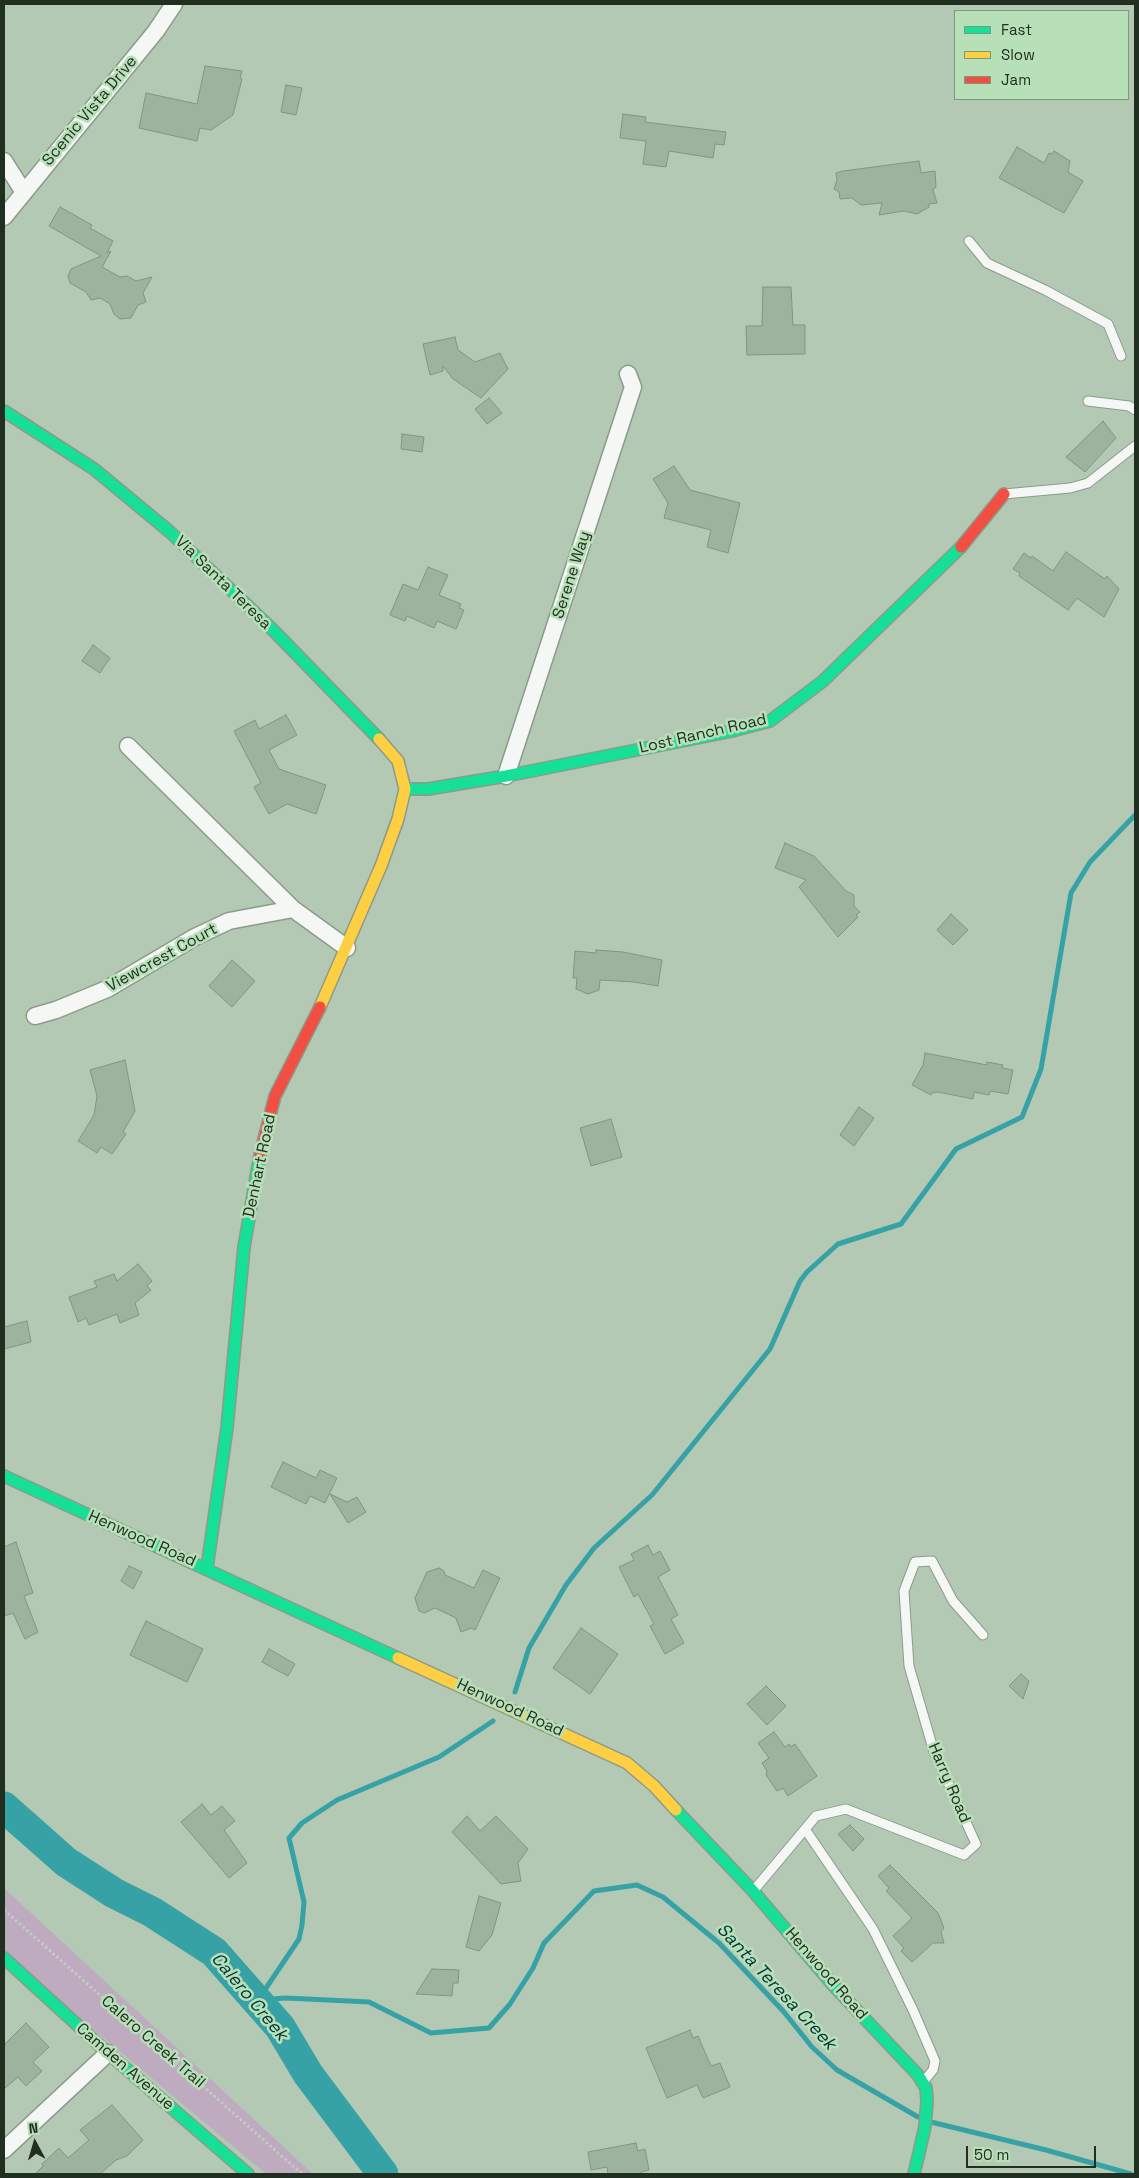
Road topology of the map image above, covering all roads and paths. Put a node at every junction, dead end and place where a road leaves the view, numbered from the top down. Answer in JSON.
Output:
{"nodes":[{"id":1,"x":174,"y":4,"type":"edge"},
{"id":2,"x":4,"y":161,"type":"edge"},
{"id":3,"x":23,"y":191,"type":"junction"},
{"id":4,"x":4,"y":216,"type":"edge"},
{"id":5,"x":969,"y":241,"type":"dead end"},
{"id":6,"x":1121,"y":356,"type":"dead end"},
{"id":7,"x":628,"y":374,"type":"dead end"},
{"id":8,"x":1088,"y":401,"type":"dead end"},
{"id":9,"x":1135,"y":410,"type":"edge"},
{"id":10,"x":4,"y":412,"type":"edge"},
{"id":11,"x":1135,"y":446,"type":"edge"},
{"id":12,"x":1004,"y":494,"type":"joint"},
{"id":13,"x":128,"y":746,"type":"dead end"},
{"id":14,"x":506,"y":776,"type":"junction"},
{"id":15,"x":405,"y":789,"type":"junction"},
{"id":16,"x":292,"y":909,"type":"junction"},
{"id":17,"x":347,"y":948,"type":"junction"},
{"id":18,"x":35,"y":1016,"type":"dead end"},
{"id":19,"x":4,"y":1476,"type":"edge"},
{"id":20,"x":207,"y":1568,"type":"junction"},
{"id":21,"x":983,"y":1635,"type":"dead end"},
{"id":22,"x":805,"y":1829,"type":"junction"},
{"id":23,"x":753,"y":1890,"type":"junction"},
{"id":24,"x":4,"y":1910,"type":"edge"},
{"id":25,"x":4,"y":1958,"type":"edge"},
{"id":26,"x":108,"y":2053,"type":"junction"},
{"id":27,"x":920,"y":2079,"type":"junction"},
{"id":28,"x":4,"y":2150,"type":"edge"},
{"id":29,"x":248,"y":2174,"type":"edge"},
{"id":30,"x":302,"y":2174,"type":"edge"},
{"id":31,"x":914,"y":2174,"type":"edge"}],
"edges":[{"from":1,"to":3,"type":"street","name":"Scenic Vista Drive"},
{"from":2,"to":3,"type":"street"},
{"from":3,"to":4,"type":"street","name":"Scenic Vista Drive"},
{"from":5,"to":6,"type":"lane"},
{"from":7,"to":14,"type":"street","name":"Serene Way"},
{"from":8,"to":9,"type":"lane"},
{"from":10,"to":15,"type":"street","name":"Via Santa Teresa"},
{"from":11,"to":12,"type":"lane"},
{"from":12,"to":14,"type":"street","name":"Lost Ranch Road"},
{"from":13,"to":16,"type":"street"},
{"from":14,"to":15,"type":"street","name":"Lost Ranch Road"},
{"from":15,"to":17,"type":"street","name":"Denhart Road"},
{"from":16,"to":17,"type":"street"},
{"from":16,"to":18,"type":"street","name":"Viewcrest Court"},
{"from":17,"to":20,"type":"street","name":"Denhart Road"},
{"from":19,"to":20,"type":"street","name":"Henwood Road"},
{"from":20,"to":23,"type":"street","name":"Henwood Road"},
{"from":21,"to":22,"type":"lane","name":"Harry Road"},
{"from":22,"to":23,"type":"lane","name":"Harry Road"},
{"from":22,"to":27,"type":"lane"},
{"from":23,"to":27,"type":"street","name":"Henwood Road"},
{"from":24,"to":30,"type":"path","name":"Calero Creek Trail"},
{"from":25,"to":26,"type":"street","name":"Camden Avenue"},
{"from":26,"to":28,"type":"street"},
{"from":26,"to":29,"type":"street","name":"Camden Avenue"},
{"from":27,"to":31,"type":"street"}]}
